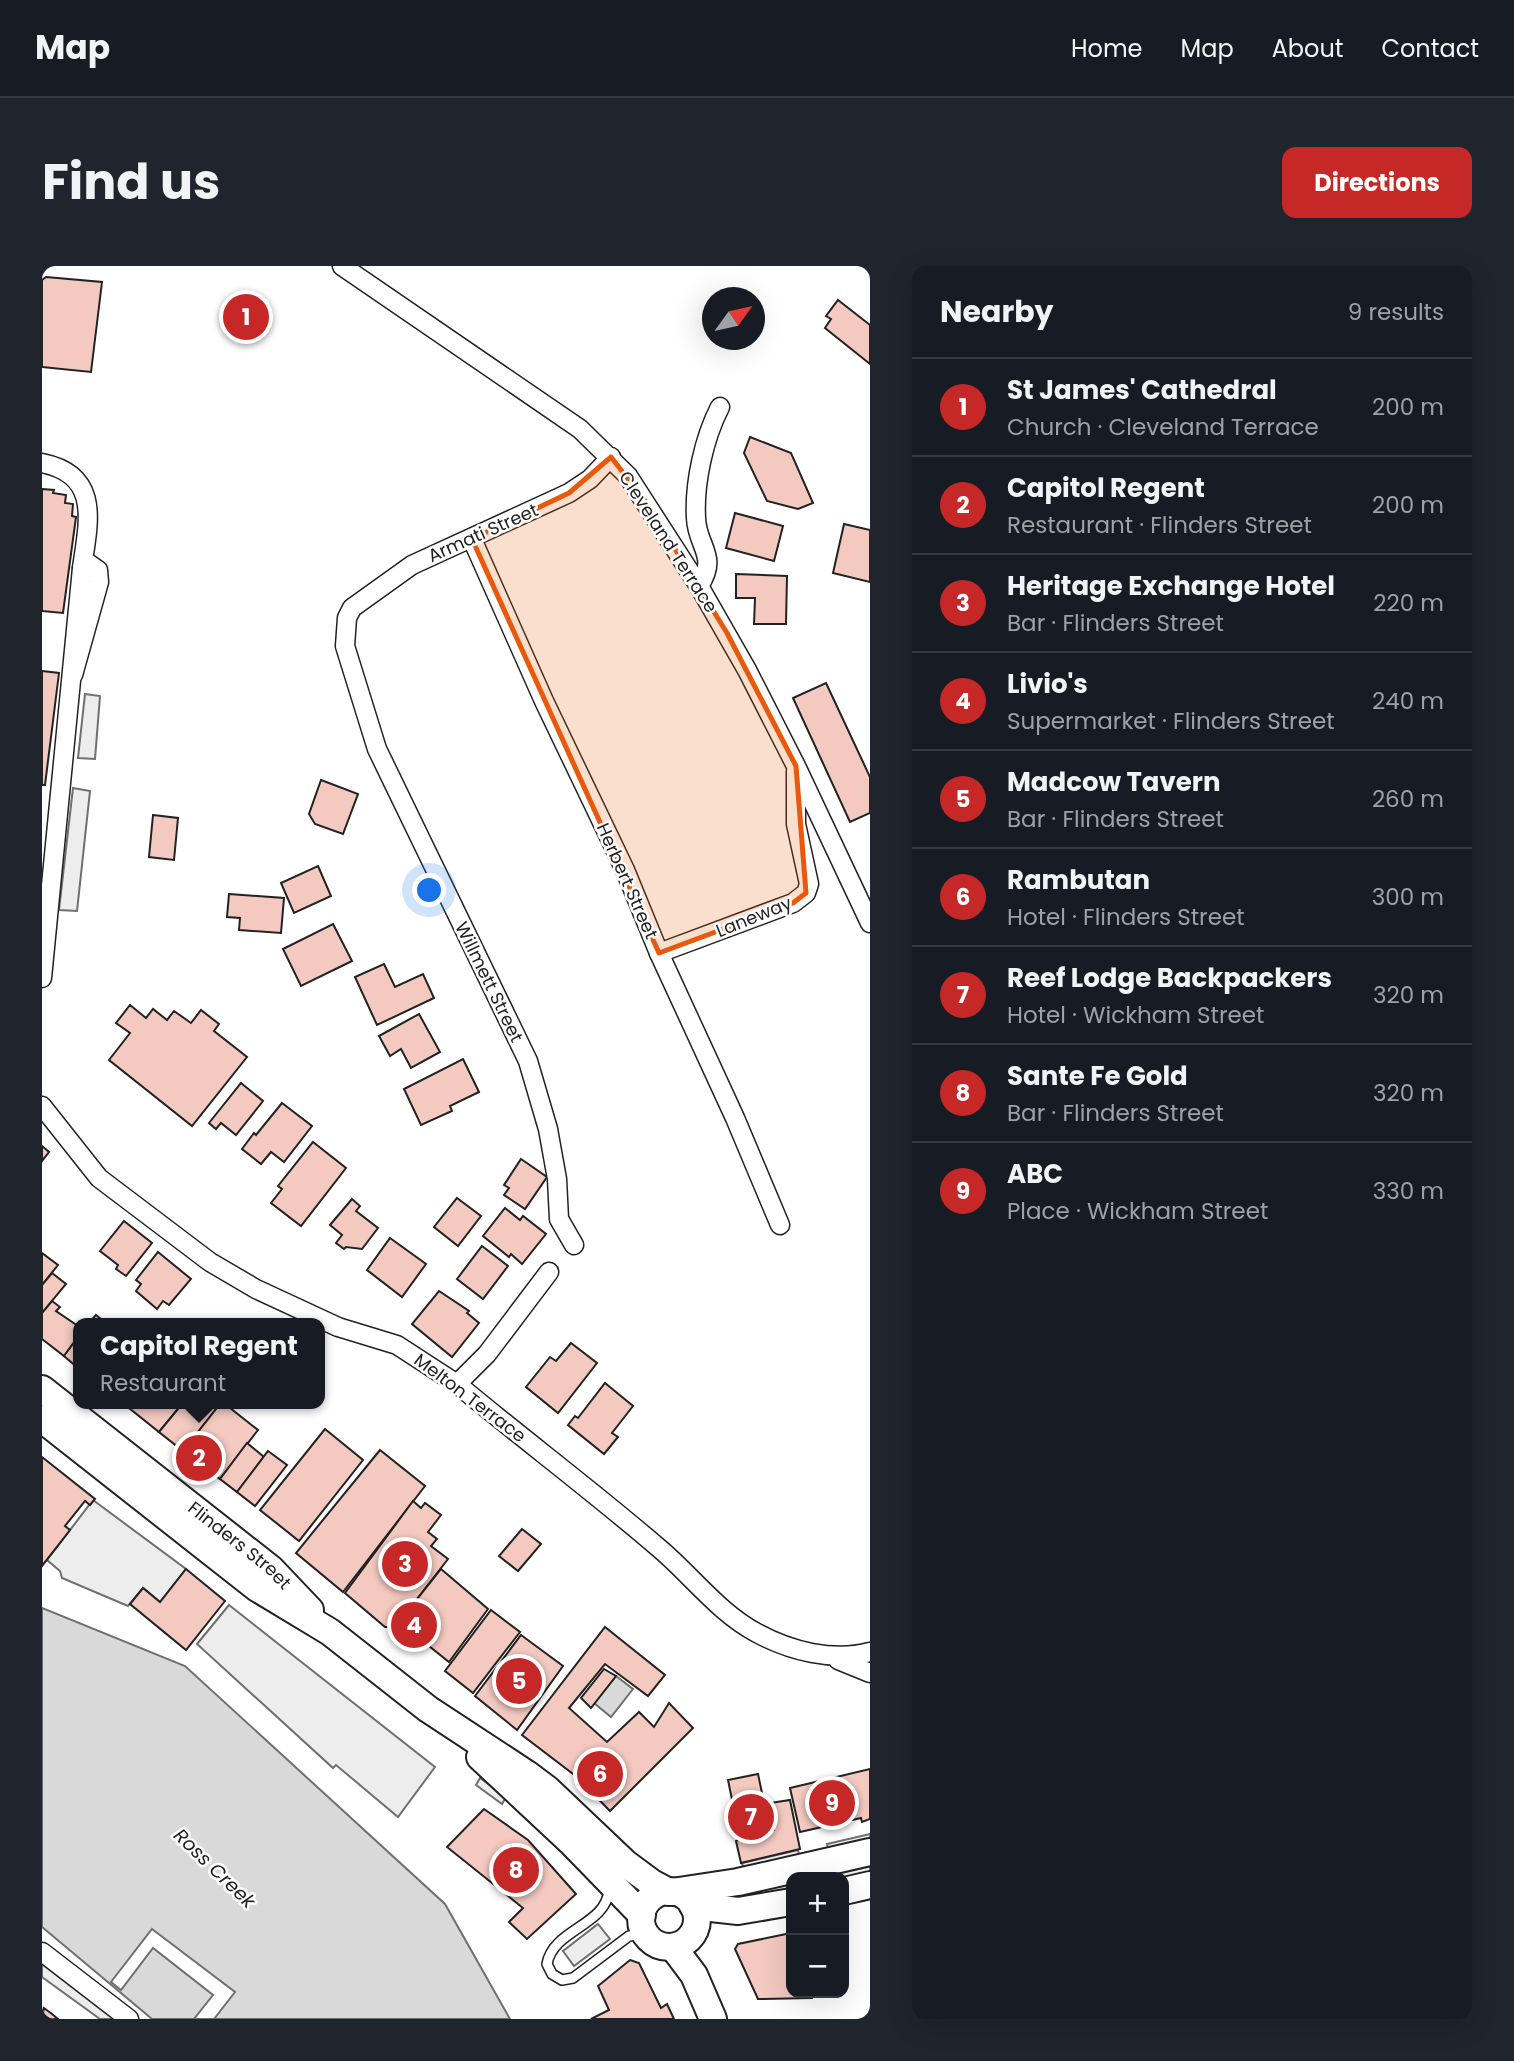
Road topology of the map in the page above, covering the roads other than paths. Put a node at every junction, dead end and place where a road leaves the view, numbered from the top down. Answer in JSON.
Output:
{"nodes":[{"id":1,"x":342,"y":266,"type":"edge"},
{"id":2,"x":720,"y":407,"type":"dead end"},
{"id":3,"x":611,"y":457,"type":"junction"},
{"id":4,"x":42,"y":463,"type":"edge"},
{"id":5,"x":472,"y":539,"type":"junction"},
{"id":6,"x":699,"y":586,"type":"junction"},
{"id":7,"x":352,"y":608,"type":"joint"},
{"id":8,"x":796,"y":766,"type":"junction"},
{"id":9,"x":870,"y":923,"type":"edge"},
{"id":10,"x":659,"y":953,"type":"junction"},
{"id":11,"x":42,"y":978,"type":"edge"},
{"id":12,"x":42,"y":1107,"type":"edge"},
{"id":13,"x":780,"y":1224,"type":"dead end"},
{"id":14,"x":575,"y":1245,"type":"dead end"},
{"id":15,"x":549,"y":1272,"type":"dead end"},
{"id":16,"x":319,"y":1318,"type":"edge"},
{"id":17,"x":325,"y":1321,"type":"edge"},
{"id":18,"x":457,"y":1384,"type":"junction"},
{"id":19,"x":42,"y":1389,"type":"edge"},
{"id":20,"x":42,"y":1419,"type":"edge"},
{"id":21,"x":330,"y":1632,"type":"junction"},
{"id":22,"x":870,"y":1652,"type":"edge"},
{"id":23,"x":825,"y":1655,"type":"junction"},
{"id":24,"x":870,"y":1673,"type":"edge"},
{"id":25,"x":428,"y":1709,"type":"junction"},
{"id":26,"x":870,"y":1852,"type":"edge"},
{"id":27,"x":610,"y":1882,"type":"junction"},
{"id":28,"x":870,"y":1885,"type":"edge"},
{"id":29,"x":849,"y":1890,"type":"edge"},
{"id":30,"x":678,"y":1896,"type":"junction"},
{"id":31,"x":786,"y":1903,"type":"edge"},
{"id":32,"x":642,"y":1914,"type":"junction"},
{"id":33,"x":662,"y":1944,"type":"junction"},
{"id":34,"x":42,"y":1952,"type":"edge"},
{"id":35,"x":129,"y":2019,"type":"edge"},
{"id":36,"x":713,"y":2019,"type":"edge"}],
"edges":[{"from":1,"to":3,"type":"street","name":"Cleveland Terrace"},
{"from":2,"to":6,"type":"street"},
{"from":3,"to":5,"type":"street","name":"Armati Street"},
{"from":3,"to":6,"type":"street","name":"Cleveland Terrace"},
{"from":4,"to":11,"type":"street"},
{"from":5,"to":7,"type":"street","name":"Armati Street"},
{"from":5,"to":10,"type":"street","name":"Herbert Street"},
{"from":6,"to":8,"type":"street","name":"Cleveland Terrace"},
{"from":7,"to":14,"type":"street","name":"Willmett Street"},
{"from":8,"to":9,"type":"street","name":"Cleveland Terrace"},
{"from":8,"to":10,"type":"street","name":"Laneway"},
{"from":10,"to":13,"type":"street","name":"Herbert Street"},
{"from":12,"to":16,"type":"street","name":"Melton Terrace"},
{"from":15,"to":18,"type":"street"},
{"from":17,"to":18,"type":"street","name":"Melton Terrace"},
{"from":18,"to":23,"type":"street","name":"Melton Terrace"},
{"from":19,"to":21,"type":"main road","name":"Flinders Street"},
{"from":20,"to":21,"type":"main road","name":"Flinders Street"},
{"from":21,"to":25,"type":"main road","name":"Flinders Street"},
{"from":22,"to":23,"type":"street","name":"Melton Terrace"},
{"from":23,"to":24,"type":"street","name":"Melton Terrace"},
{"from":25,"to":27,"type":"main road","name":"Flinders Street"},
{"from":25,"to":30,"type":"main road","name":"Flinders Street"},
{"from":26,"to":30,"type":"main road"},
{"from":27,"to":32,"type":"main road","name":"Flinders Street"},
{"from":27,"to":33,"type":"lane"},
{"from":28,"to":29,"type":"main road"},
{"from":30,"to":31,"type":"main road"},
{"from":30,"to":32,"type":"main road"},
{"from":30,"to":33,"type":"main road"},
{"from":32,"to":33,"type":"main road"},
{"from":33,"to":36,"type":"main road"},
{"from":34,"to":35,"type":"street"}]}
